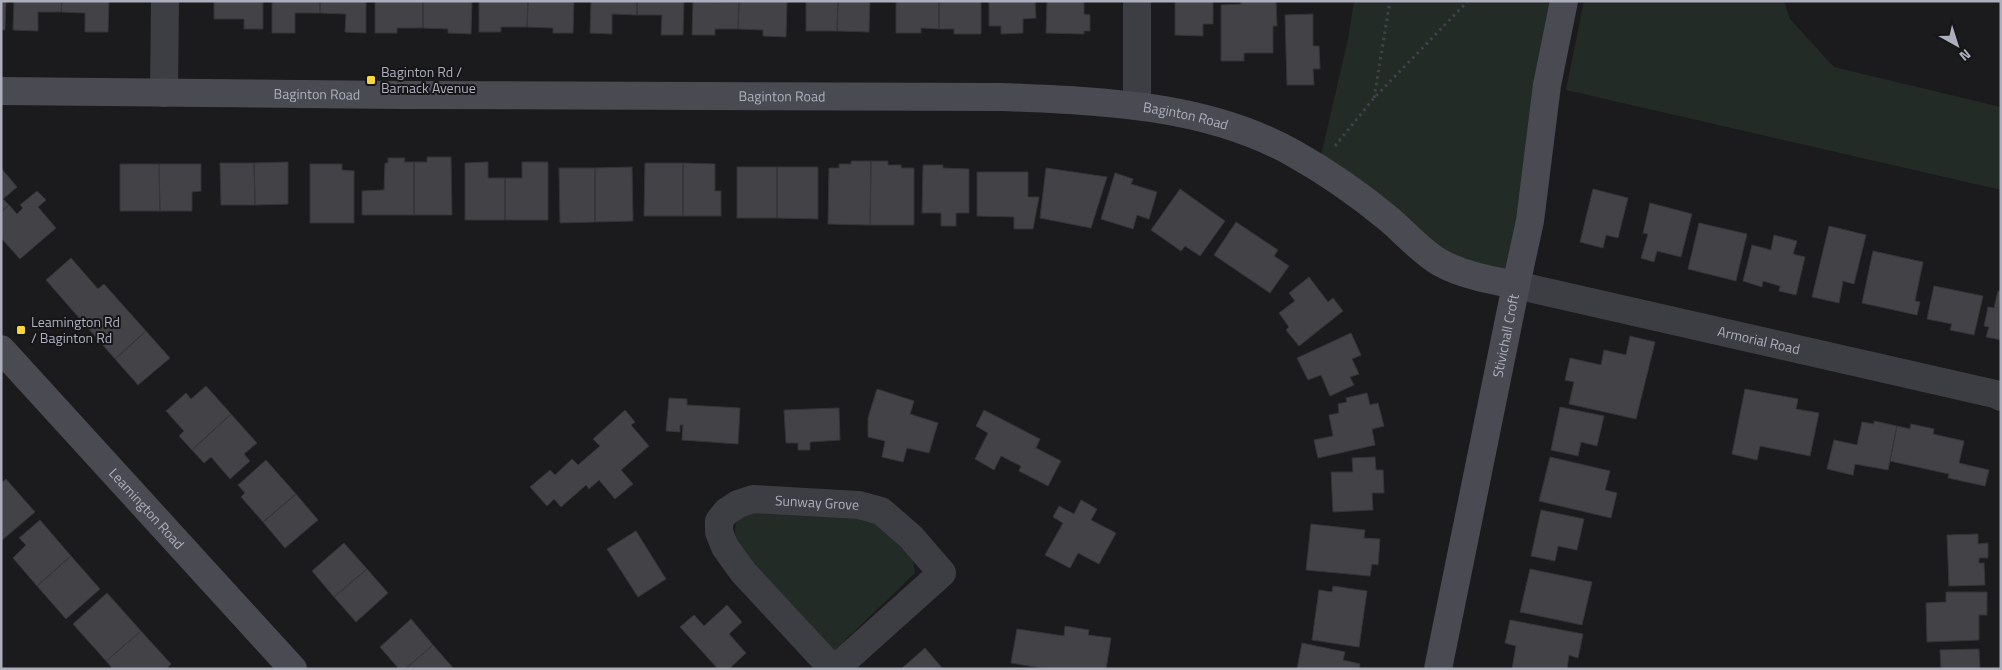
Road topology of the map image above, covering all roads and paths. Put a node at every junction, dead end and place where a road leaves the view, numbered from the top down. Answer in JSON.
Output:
{"nodes":[{"id":1,"x":165,"y":1,"type":"edge"},
{"id":2,"x":1137,"y":1,"type":"edge"},
{"id":3,"x":1390,"y":1,"type":"edge"},
{"id":4,"x":1468,"y":1,"type":"edge"},
{"id":5,"x":1564,"y":1,"type":"edge"},
{"id":6,"x":1,"y":91,"type":"edge"},
{"id":7,"x":164,"y":93,"type":"junction"},
{"id":8,"x":1374,"y":98,"type":"junction"},
{"id":9,"x":1137,"y":106,"type":"junction"},
{"id":10,"x":1318,"y":168,"type":"junction"},
{"id":11,"x":1516,"y":285,"type":"junction"},
{"id":12,"x":1,"y":350,"type":"edge"},
{"id":13,"x":2001,"y":397,"type":"edge"},
{"id":14,"x":293,"y":669,"type":"edge"},
{"id":15,"x":834,"y":669,"type":"edge"},
{"id":16,"x":1438,"y":669,"type":"edge"}],
"edges":[{"from":1,"to":7,"type":"street"},
{"from":2,"to":9,"type":"street"},
{"from":3,"to":8,"type":"path"},
{"from":4,"to":8,"type":"path"},
{"from":5,"to":11,"type":"street","name":"Stivichall Croft"},
{"from":6,"to":7,"type":"street","name":"Baginton Road"},
{"from":7,"to":9,"type":"street","name":"Baginton Road"},
{"from":8,"to":10,"type":"path"},
{"from":9,"to":10,"type":"street","name":"Baginton Road"},
{"from":10,"to":11,"type":"street","name":"Baginton Road"},
{"from":11,"to":13,"type":"street","name":"Armorial Road"},
{"from":11,"to":16,"type":"street","name":"Stivichall Croft"},
{"from":12,"to":14,"type":"street","name":"Leamington Road"},
{"from":15,"to":15,"type":"street","name":"Sunway Grove"}]}
